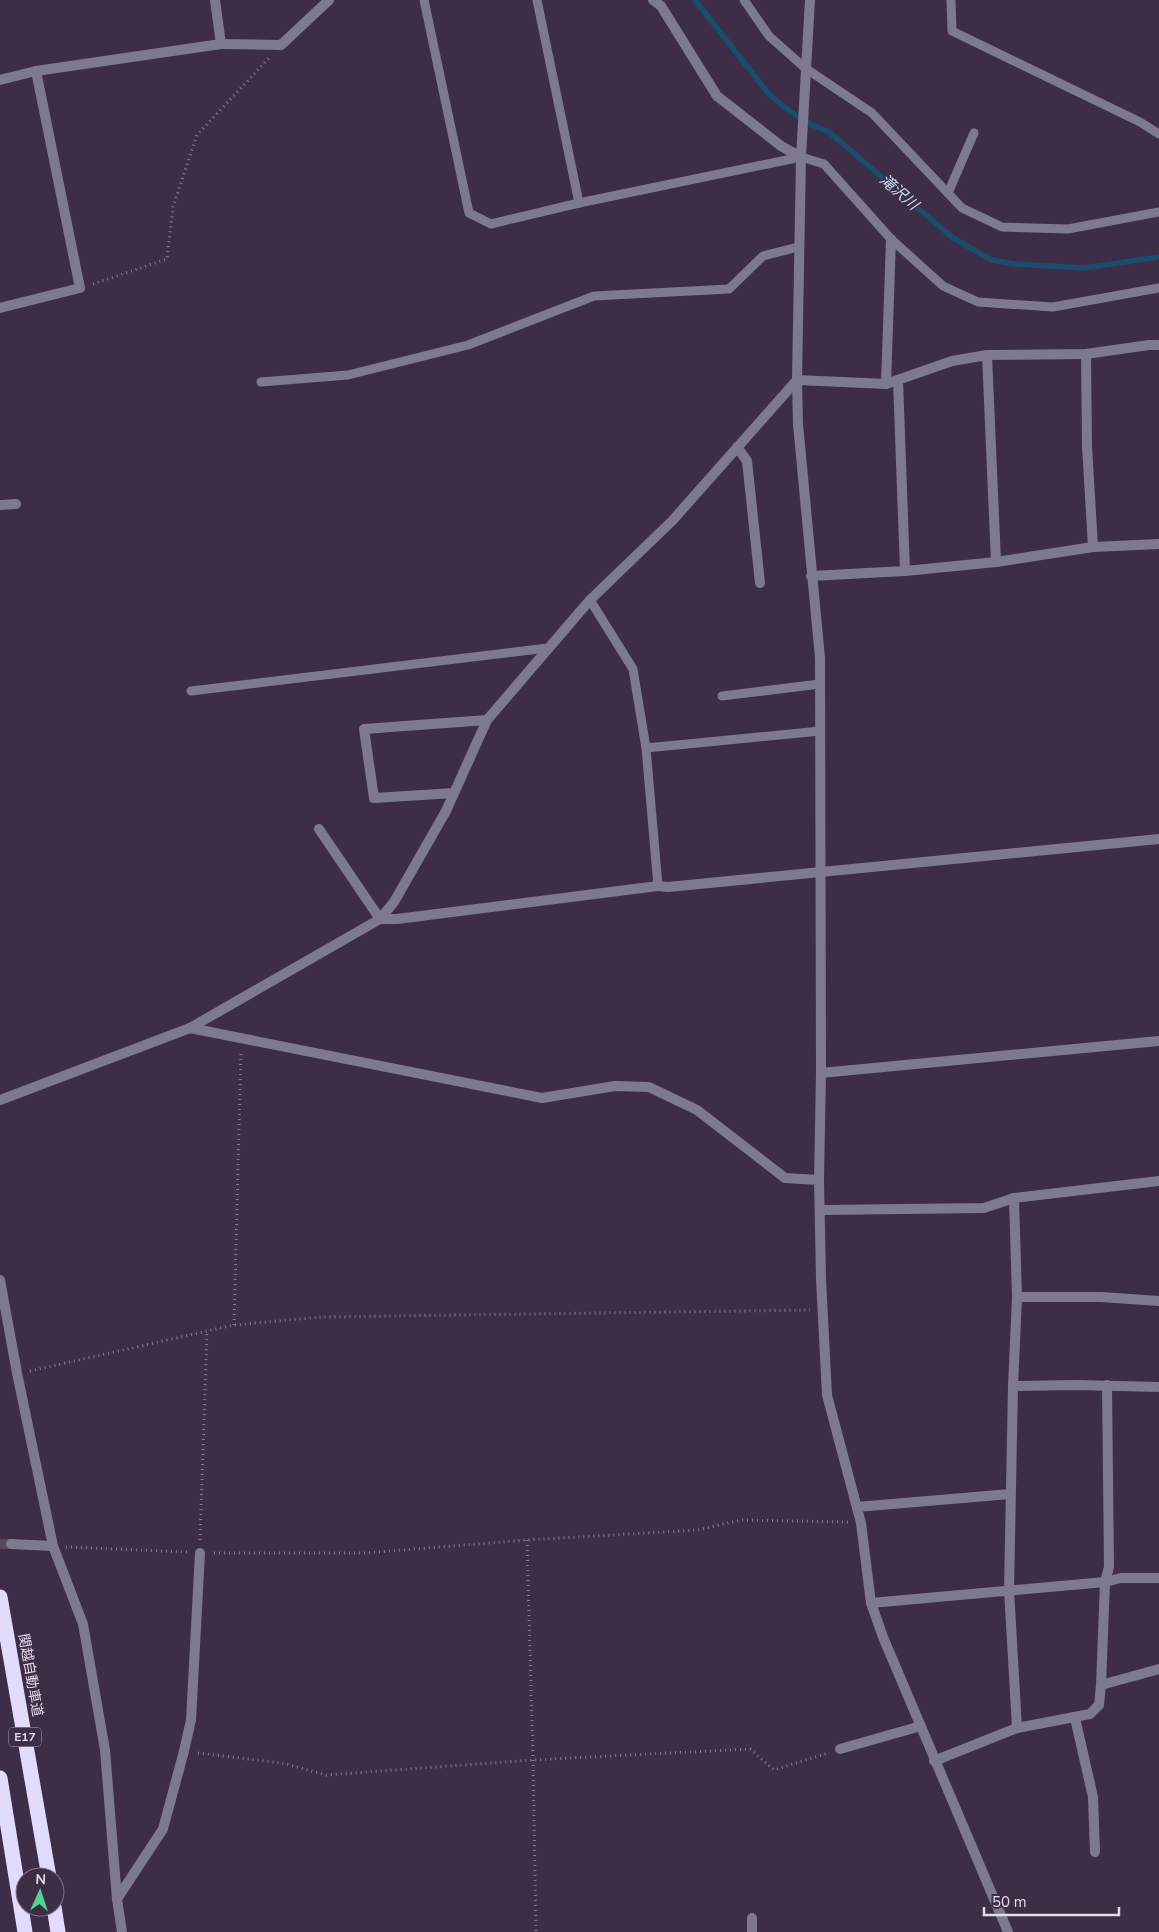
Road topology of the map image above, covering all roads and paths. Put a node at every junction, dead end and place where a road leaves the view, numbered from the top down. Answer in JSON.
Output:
{"nodes":[{"id":1,"x":215,"y":0,"type":"edge"},
{"id":2,"x":329,"y":0,"type":"edge"},
{"id":3,"x":424,"y":0,"type":"edge"},
{"id":4,"x":537,"y":0,"type":"edge"},
{"id":5,"x":654,"y":0,"type":"edge"},
{"id":6,"x":744,"y":0,"type":"edge"},
{"id":7,"x":810,"y":0,"type":"edge"},
{"id":8,"x":951,"y":0,"type":"edge"},
{"id":9,"x":221,"y":44,"type":"junction"},
{"id":10,"x":281,"y":45,"type":"junction"},
{"id":11,"x":805,"y":68,"type":"junction"},
{"id":12,"x":36,"y":71,"type":"junction"},
{"id":13,"x":0,"y":80,"type":"edge"},
{"id":14,"x":974,"y":133,"type":"dead end"},
{"id":15,"x":1159,"y":134,"type":"edge"},
{"id":16,"x":800,"y":157,"type":"junction"},
{"id":17,"x":948,"y":193,"type":"junction"},
{"id":18,"x":580,"y":203,"type":"junction"},
{"id":19,"x":1159,"y":212,"type":"edge"},
{"id":20,"x":891,"y":239,"type":"junction"},
{"id":21,"x":798,"y":247,"type":"junction"},
{"id":22,"x":80,"y":288,"type":"junction"},
{"id":23,"x":1159,"y":288,"type":"edge"},
{"id":24,"x":0,"y":308,"type":"edge"},
{"id":25,"x":1159,"y":345,"type":"edge"},
{"id":26,"x":1086,"y":354,"type":"junction"},
{"id":27,"x":987,"y":355,"type":"junction"},
{"id":28,"x":797,"y":380,"type":"junction"},
{"id":29,"x":898,"y":380,"type":"junction"},
{"id":30,"x":261,"y":382,"type":"dead end"},
{"id":31,"x":886,"y":384,"type":"junction"},
{"id":32,"x":737,"y":447,"type":"junction"},
{"id":33,"x":16,"y":504,"type":"dead end"},
{"id":34,"x":0,"y":505,"type":"edge"},
{"id":35,"x":1159,"y":544,"type":"edge"},
{"id":36,"x":1093,"y":546,"type":"junction"},
{"id":37,"x":996,"y":562,"type":"junction"},
{"id":38,"x":906,"y":571,"type":"junction"},
{"id":39,"x":811,"y":576,"type":"junction"},
{"id":40,"x":760,"y":583,"type":"dead end"},
{"id":41,"x":590,"y":600,"type":"junction"},
{"id":42,"x":548,"y":648,"type":"junction"},
{"id":43,"x":820,"y":684,"type":"junction"},
{"id":44,"x":191,"y":691,"type":"dead end"},
{"id":45,"x":722,"y":696,"type":"dead end"},
{"id":46,"x":487,"y":720,"type":"junction"},
{"id":47,"x":820,"y":731,"type":"junction"},
{"id":48,"x":646,"y":748,"type":"junction"},
{"id":49,"x":454,"y":793,"type":"junction"},
{"id":50,"x":319,"y":829,"type":"dead end"},
{"id":51,"x":1159,"y":839,"type":"edge"},
{"id":52,"x":821,"y":872,"type":"junction"},
{"id":53,"x":658,"y":886,"type":"junction"},
{"id":54,"x":380,"y":919,"type":"junction"},
{"id":55,"x":190,"y":1028,"type":"junction"},
{"id":56,"x":242,"y":1038,"type":"junction"},
{"id":57,"x":1159,"y":1041,"type":"edge"},
{"id":58,"x":821,"y":1073,"type":"junction"},
{"id":59,"x":0,"y":1100,"type":"edge"},
{"id":60,"x":819,"y":1180,"type":"junction"},
{"id":61,"x":1159,"y":1181,"type":"edge"},
{"id":62,"x":1014,"y":1198,"type":"junction"},
{"id":63,"x":821,"y":1210,"type":"junction"},
{"id":64,"x":0,"y":1280,"type":"edge"},
{"id":65,"x":1017,"y":1297,"type":"junction"},
{"id":66,"x":1159,"y":1301,"type":"edge"},
{"id":67,"x":823,"y":1309,"type":"junction"},
{"id":68,"x":234,"y":1325,"type":"junction"},
{"id":69,"x":207,"y":1332,"type":"junction"},
{"id":70,"x":17,"y":1373,"type":"junction"},
{"id":71,"x":1107,"y":1385,"type":"junction"},
{"id":72,"x":1013,"y":1386,"type":"junction"},
{"id":73,"x":1159,"y":1387,"type":"edge"},
{"id":74,"x":1010,"y":1494,"type":"junction"},
{"id":75,"x":857,"y":1507,"type":"junction"},
{"id":76,"x":861,"y":1523,"type":"junction"},
{"id":77,"x":527,"y":1540,"type":"junction"},
{"id":78,"x":11,"y":1544,"type":"tunnel mouth"},
{"id":79,"x":53,"y":1546,"type":"junction"},
{"id":80,"x":200,"y":1553,"type":"junction"},
{"id":81,"x":1159,"y":1578,"type":"edge"},
{"id":82,"x":1105,"y":1582,"type":"junction"},
{"id":83,"x":1009,"y":1590,"type":"junction"},
{"id":84,"x":0,"y":1597,"type":"edge"},
{"id":85,"x":871,"y":1603,"type":"junction"},
{"id":86,"x":1159,"y":1670,"type":"edge"},
{"id":87,"x":1101,"y":1685,"type":"junction"},
{"id":88,"x":1075,"y":1718,"type":"junction"},
{"id":89,"x":921,"y":1726,"type":"junction"},
{"id":90,"x":1017,"y":1728,"type":"junction"},
{"id":91,"x":840,"y":1749,"type":"joint"},
{"id":92,"x":184,"y":1752,"type":"junction"},
{"id":93,"x":533,"y":1760,"type":"junction"},
{"id":94,"x":934,"y":1761,"type":"junction"},
{"id":95,"x":0,"y":1778,"type":"edge"},
{"id":96,"x":1095,"y":1852,"type":"dead end"},
{"id":97,"x":47,"y":1867,"type":"edge"},
{"id":98,"x":116,"y":1899,"type":"junction"},
{"id":99,"x":56,"y":1917,"type":"edge"},
{"id":100,"x":752,"y":1918,"type":"dead end"},
{"id":101,"x":25,"y":1932,"type":"edge"},
{"id":102,"x":58,"y":1932,"type":"edge"},
{"id":103,"x":122,"y":1932,"type":"edge"},
{"id":104,"x":536,"y":1932,"type":"edge"},
{"id":105,"x":752,"y":1932,"type":"edge"},
{"id":106,"x":1008,"y":1932,"type":"edge"}],
"edges":[{"from":1,"to":9,"type":"street"},
{"from":2,"to":10,"type":"street"},
{"from":3,"to":18,"type":"lane"},
{"from":4,"to":18,"type":"lane"},
{"from":5,"to":16,"type":"street"},
{"from":6,"to":11,"type":"lane"},
{"from":7,"to":11,"type":"street"},
{"from":8,"to":15,"type":"lane"},
{"from":9,"to":10,"type":"street"},
{"from":9,"to":12,"type":"street"},
{"from":10,"to":22,"type":"path"},
{"from":11,"to":16,"type":"street"},
{"from":11,"to":17,"type":"lane"},
{"from":12,"to":13,"type":"street"},
{"from":12,"to":22,"type":"street"},
{"from":14,"to":17,"type":"lane"},
{"from":16,"to":18,"type":"lane"},
{"from":16,"to":20,"type":"lane"},
{"from":16,"to":21,"type":"street"},
{"from":17,"to":19,"type":"lane"},
{"from":20,"to":23,"type":"lane"},
{"from":20,"to":31,"type":"street"},
{"from":21,"to":28,"type":"street"},
{"from":21,"to":30,"type":"lane"},
{"from":22,"to":24,"type":"street"},
{"from":25,"to":26,"type":"street"},
{"from":26,"to":27,"type":"street"},
{"from":26,"to":36,"type":"street"},
{"from":27,"to":29,"type":"street"},
{"from":27,"to":37,"type":"street"},
{"from":28,"to":31,"type":"street"},
{"from":28,"to":32,"type":"street"},
{"from":28,"to":39,"type":"street"},
{"from":29,"to":31,"type":"street"},
{"from":29,"to":38,"type":"street"},
{"from":32,"to":40,"type":"street"},
{"from":32,"to":41,"type":"street"},
{"from":33,"to":34,"type":"street"},
{"from":35,"to":36,"type":"street"},
{"from":36,"to":37,"type":"street"},
{"from":37,"to":38,"type":"street"},
{"from":38,"to":39,"type":"street"},
{"from":39,"to":43,"type":"street"},
{"from":41,"to":42,"type":"street"},
{"from":41,"to":48,"type":"lane"},
{"from":42,"to":44,"type":"lane"},
{"from":42,"to":46,"type":"street"},
{"from":43,"to":45,"type":"lane"},
{"from":43,"to":47,"type":"street"},
{"from":46,"to":49,"type":"street"},
{"from":46,"to":49,"type":"street"},
{"from":47,"to":48,"type":"lane"},
{"from":47,"to":52,"type":"street"},
{"from":48,"to":53,"type":"lane"},
{"from":49,"to":54,"type":"street"},
{"from":50,"to":54,"type":"street"},
{"from":51,"to":52,"type":"street"},
{"from":52,"to":53,"type":"street"},
{"from":52,"to":58,"type":"street"},
{"from":53,"to":54,"type":"street"},
{"from":54,"to":55,"type":"street"},
{"from":55,"to":56,"type":"street"},
{"from":55,"to":59,"type":"street"},
{"from":56,"to":60,"type":"street"},
{"from":56,"to":68,"type":"path"},
{"from":57,"to":58,"type":"street"},
{"from":58,"to":60,"type":"street"},
{"from":60,"to":63,"type":"street"},
{"from":61,"to":62,"type":"street"},
{"from":62,"to":63,"type":"street"},
{"from":62,"to":65,"type":"street"},
{"from":63,"to":67,"type":"street"},
{"from":64,"to":70,"type":"street"},
{"from":65,"to":66,"type":"street"},
{"from":65,"to":72,"type":"street"},
{"from":67,"to":68,"type":"path"},
{"from":67,"to":75,"type":"street"},
{"from":68,"to":69,"type":"path"},
{"from":69,"to":70,"type":"path"},
{"from":69,"to":80,"type":"path"},
{"from":70,"to":79,"type":"street"},
{"from":71,"to":72,"type":"street"},
{"from":71,"to":73,"type":"street"},
{"from":71,"to":82,"type":"street"},
{"from":72,"to":74,"type":"street"},
{"from":74,"to":75,"type":"street"},
{"from":74,"to":83,"type":"street"},
{"from":75,"to":76,"type":"street"},
{"from":76,"to":77,"type":"path"},
{"from":76,"to":85,"type":"street"},
{"from":77,"to":80,"type":"path"},
{"from":77,"to":93,"type":"path"},
{"from":78,"to":79,"type":"street"},
{"from":79,"to":80,"type":"path"},
{"from":79,"to":98,"type":"street"},
{"from":80,"to":92,"type":"street"},
{"from":81,"to":82,"type":"street"},
{"from":82,"to":83,"type":"street"},
{"from":82,"to":87,"type":"street"},
{"from":83,"to":85,"type":"street"},
{"from":83,"to":90,"type":"street"},
{"from":84,"to":97,"type":"highway","name":"関越自動車道","number":"E17"},
{"from":85,"to":89,"type":"street"},
{"from":86,"to":87,"type":"street"},
{"from":87,"to":88,"type":"street"},
{"from":88,"to":90,"type":"street"},
{"from":88,"to":96,"type":"street"},
{"from":89,"to":91,"type":"street"},
{"from":89,"to":94,"type":"street"},
{"from":90,"to":94,"type":"street"},
{"from":91,"to":93,"type":"path"},
{"from":92,"to":93,"type":"path"},
{"from":92,"to":98,"type":"street"},
{"from":93,"to":104,"type":"path"},
{"from":94,"to":106,"type":"street"},
{"from":95,"to":101,"type":"highway"},
{"from":98,"to":103,"type":"street"},
{"from":99,"to":102,"type":"highway"},
{"from":100,"to":105,"type":"street"}]}
